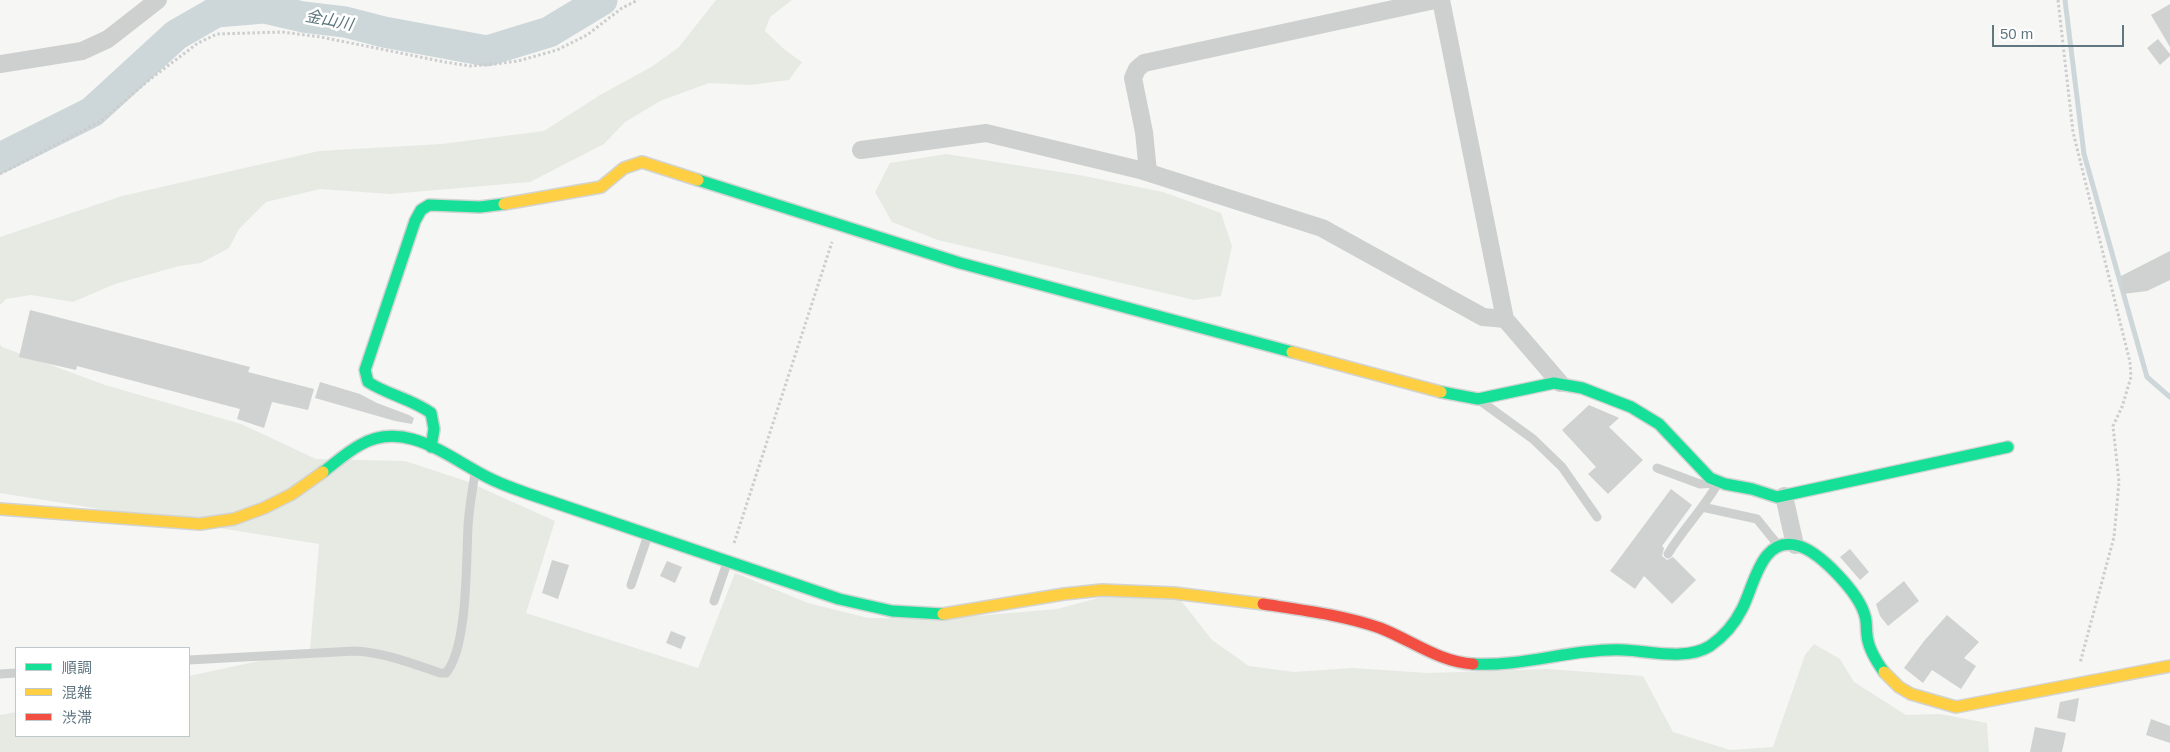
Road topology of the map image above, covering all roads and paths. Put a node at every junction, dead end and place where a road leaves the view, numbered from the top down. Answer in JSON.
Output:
{"nodes":[{"id":1,"x":158,"y":0,"type":"edge"},
{"id":2,"x":638,"y":0,"type":"edge"},
{"id":3,"x":1435,"y":0,"type":"edge"},
{"id":4,"x":1441,"y":0,"type":"edge"},
{"id":5,"x":2058,"y":0,"type":"edge"},
{"id":6,"x":0,"y":64,"type":"edge"},
{"id":7,"x":861,"y":150,"type":"dead end"},
{"id":8,"x":1148,"y":172,"type":"junction"},
{"id":9,"x":0,"y":174,"type":"edge"},
{"id":10,"x":837,"y":225,"type":"junction"},
{"id":11,"x":1505,"y":319,"type":"junction"},
{"id":12,"x":1560,"y":383,"type":"junction"},
{"id":13,"x":1478,"y":399,"type":"junction"},
{"id":14,"x":431,"y":447,"type":"junction"},
{"id":15,"x":2008,"y":447,"type":"dead end"},
{"id":16,"x":1656,"y":468,"type":"dead end"},
{"id":17,"x":476,"y":471,"type":"junction"},
{"id":18,"x":1718,"y":482,"type":"junction"},
{"id":19,"x":1784,"y":496,"type":"junction"},
{"id":20,"x":1702,"y":507,"type":"junction"},
{"id":21,"x":0,"y":509,"type":"edge"},
{"id":22,"x":1597,"y":517,"type":"dead end"},
{"id":23,"x":648,"y":535,"type":"junction"},
{"id":24,"x":1788,"y":546,"type":"junction"},
{"id":25,"x":1668,"y":554,"type":"dead end"},
{"id":26,"x":727,"y":562,"type":"junction"},
{"id":27,"x":631,"y":585,"type":"dead end"},
{"id":28,"x":714,"y":601,"type":"dead end"},
{"id":29,"x":190,"y":660,"type":"edge"},
{"id":30,"x":2170,"y":666,"type":"edge"},
{"id":31,"x":15,"y":673,"type":"edge"},
{"id":32,"x":0,"y":674,"type":"edge"},
{"id":33,"x":2075,"y":683,"type":"junction"}],
"edges":[{"from":1,"to":6,"type":"street"},
{"from":2,"to":9,"type":"path"},
{"from":3,"to":8,"type":"street"},
{"from":4,"to":11,"type":"street"},
{"from":5,"to":33,"type":"path"},
{"from":7,"to":8,"type":"street"},
{"from":8,"to":11,"type":"street"},
{"from":10,"to":13,"type":"street"},
{"from":10,"to":14,"type":"street"},
{"from":10,"to":26,"type":"path"},
{"from":11,"to":12,"type":"street"},
{"from":12,"to":13,"type":"street"},
{"from":12,"to":18,"type":"street"},
{"from":13,"to":22,"type":"lane"},
{"from":14,"to":17,"type":"street"},
{"from":14,"to":21,"type":"street"},
{"from":15,"to":19,"type":"street"},
{"from":16,"to":18,"type":"lane"},
{"from":17,"to":23,"type":"street"},
{"from":17,"to":29,"type":"lane"},
{"from":18,"to":19,"type":"street"},
{"from":18,"to":20,"type":"lane"},
{"from":19,"to":24,"type":"street"},
{"from":20,"to":24,"type":"lane"},
{"from":20,"to":25,"type":"lane"},
{"from":23,"to":26,"type":"street"},
{"from":23,"to":27,"type":"lane"},
{"from":24,"to":26,"type":"street"},
{"from":24,"to":33,"type":"street"},
{"from":26,"to":28,"type":"lane"},
{"from":30,"to":33,"type":"street"},
{"from":31,"to":32,"type":"lane"}]}
